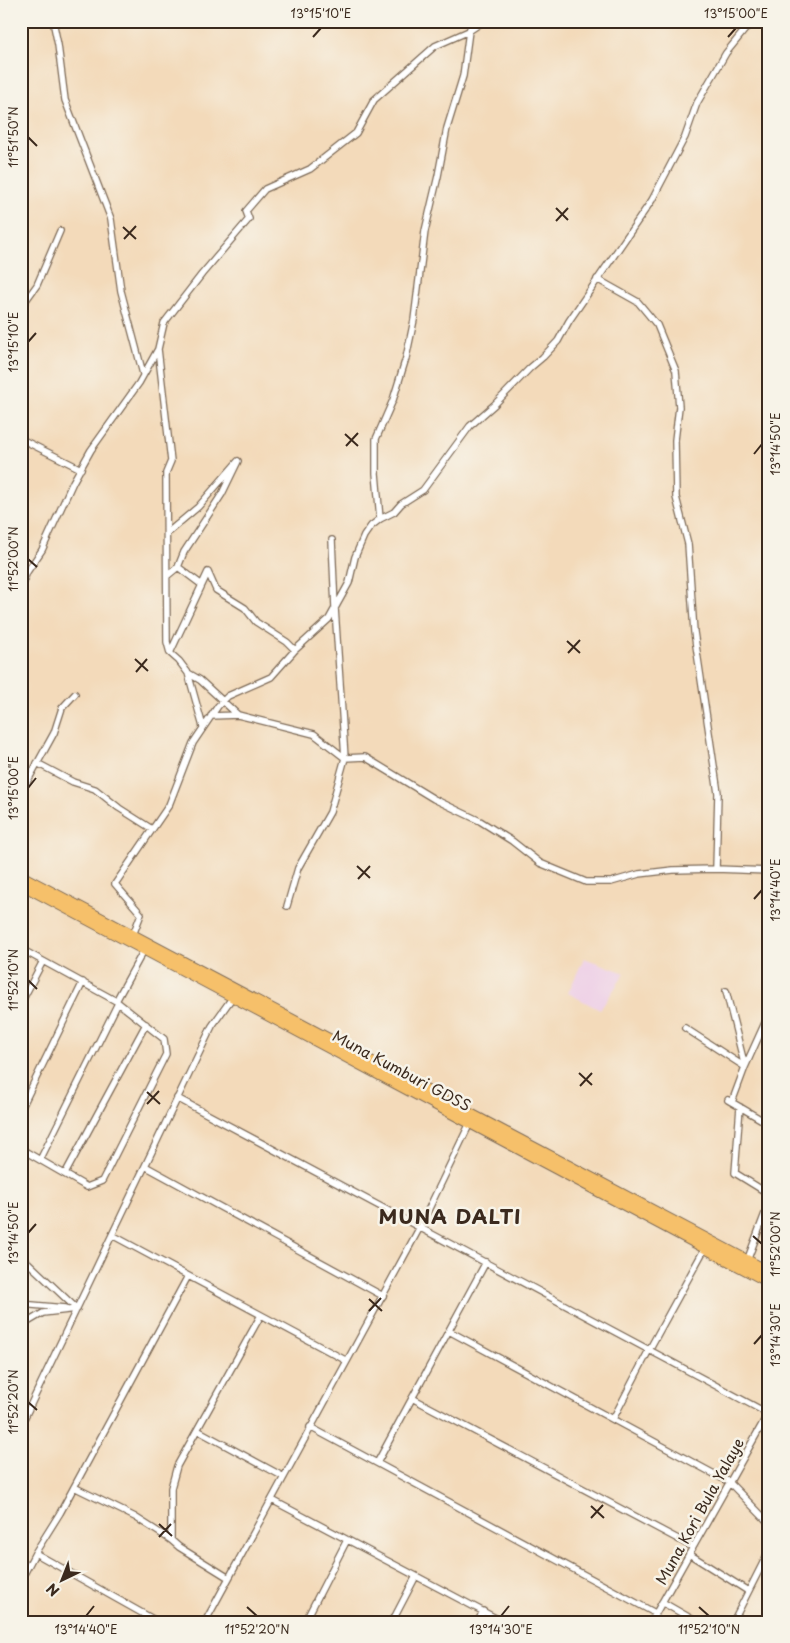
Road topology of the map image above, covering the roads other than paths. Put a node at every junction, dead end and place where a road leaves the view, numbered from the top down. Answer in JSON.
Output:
{"nodes":[{"id":1,"x":53,"y":21,"type":"edge"},
{"id":2,"x":473,"y":21,"type":"edge"},
{"id":3,"x":484,"y":21,"type":"edge"},
{"id":4,"x":752,"y":21,"type":"edge"},
{"id":5,"x":469,"y":31,"type":"junction"},
{"id":6,"x":60,"y":231,"type":"dead end"},
{"id":7,"x":597,"y":279,"type":"junction"},
{"id":8,"x":21,"y":307,"type":"edge"},
{"id":9,"x":158,"y":349,"type":"junction"},
{"id":10,"x":143,"y":374,"type":"junction"},
{"id":11,"x":21,"y":439,"type":"edge"},
{"id":12,"x":80,"y":469,"type":"junction"},
{"id":13,"x":380,"y":519,"type":"junction"},
{"id":14,"x":166,"y":533,"type":"junction"},
{"id":15,"x":332,"y":540,"type":"dead end"},
{"id":16,"x":178,"y":567,"type":"junction"},
{"id":17,"x":167,"y":576,"type":"junction"},
{"id":18,"x":202,"y":586,"type":"junction"},
{"id":19,"x":21,"y":587,"type":"edge"},
{"id":20,"x":335,"y":608,"type":"junction"},
{"id":21,"x":295,"y":650,"type":"junction"},
{"id":22,"x":170,"y":654,"type":"junction"},
{"id":23,"x":188,"y":673,"type":"junction"},
{"id":24,"x":75,"y":694,"type":"dead end"},
{"id":25,"x":223,"y":701,"type":"junction"},
{"id":26,"x":238,"y":715,"type":"junction"},
{"id":27,"x":211,"y":716,"type":"junction"},
{"id":28,"x":204,"y":727,"type":"junction"},
{"id":29,"x":345,"y":758,"type":"junction"},
{"id":30,"x":37,"y":763,"type":"junction"},
{"id":31,"x":21,"y":793,"type":"edge"},
{"id":32,"x":152,"y":829,"type":"junction"},
{"id":33,"x":716,"y":869,"type":"junction"},
{"id":34,"x":769,"y":871,"type":"edge"},
{"id":35,"x":21,"y":876,"type":"edge"},
{"id":36,"x":21,"y":884,"type":"edge"},
{"id":37,"x":287,"y":906,"type":"dead end"},
{"id":38,"x":133,"y":935,"type":"junction"},
{"id":39,"x":21,"y":948,"type":"edge"},
{"id":40,"x":144,"y":950,"type":"junction"},
{"id":41,"x":43,"y":961,"type":"junction"},
{"id":42,"x":82,"y":982,"type":"junction"},
{"id":43,"x":726,"y":991,"type":"dead end"},
{"id":44,"x":232,"y":998,"type":"junction"},
{"id":45,"x":117,"y":1002,"type":"junction"},
{"id":46,"x":21,"y":1003,"type":"edge"},
{"id":47,"x":769,"y":1014,"type":"edge"},
{"id":48,"x":146,"y":1024,"type":"junction"},
{"id":49,"x":686,"y":1028,"type":"dead end"},
{"id":50,"x":745,"y":1067,"type":"junction"},
{"id":51,"x":177,"y":1098,"type":"junction"},
{"id":52,"x":740,"y":1107,"type":"junction"},
{"id":53,"x":21,"y":1108,"type":"edge"},
{"id":54,"x":470,"y":1123,"type":"junction"},
{"id":55,"x":769,"y":1124,"type":"edge"},
{"id":56,"x":21,"y":1149,"type":"edge"},
{"id":57,"x":40,"y":1160,"type":"junction"},
{"id":58,"x":145,"y":1166,"type":"junction"},
{"id":59,"x":65,"y":1174,"type":"junction"},
{"id":60,"x":769,"y":1194,"type":"edge"},
{"id":61,"x":769,"y":1203,"type":"edge"},
{"id":62,"x":420,"y":1227,"type":"junction"},
{"id":63,"x":112,"y":1235,"type":"junction"},
{"id":64,"x":705,"y":1248,"type":"junction"},
{"id":65,"x":21,"y":1256,"type":"edge"},
{"id":66,"x":747,"y":1260,"type":"junction"},
{"id":67,"x":486,"y":1262,"type":"junction"},
{"id":68,"x":769,"y":1272,"type":"edge"},
{"id":69,"x":188,"y":1276,"type":"junction"},
{"id":70,"x":769,"y":1282,"type":"edge"},
{"id":71,"x":383,"y":1296,"type":"junction"},
{"id":72,"x":21,"y":1304,"type":"edge"},
{"id":73,"x":77,"y":1309,"type":"junction"},
{"id":74,"x":261,"y":1315,"type":"junction"},
{"id":75,"x":21,"y":1326,"type":"edge"},
{"id":76,"x":449,"y":1331,"type":"junction"},
{"id":77,"x":649,"y":1350,"type":"junction"},
{"id":78,"x":347,"y":1361,"type":"junction"},
{"id":79,"x":412,"y":1398,"type":"junction"},
{"id":80,"x":768,"y":1413,"type":"edge"},
{"id":81,"x":613,"y":1419,"type":"junction"},
{"id":82,"x":21,"y":1424,"type":"edge"},
{"id":83,"x":310,"y":1427,"type":"junction"},
{"id":84,"x":197,"y":1430,"type":"junction"},
{"id":85,"x":377,"y":1463,"type":"junction"},
{"id":86,"x":284,"y":1477,"type":"junction"},
{"id":87,"x":729,"y":1482,"type":"junction"},
{"id":88,"x":74,"y":1486,"type":"junction"},
{"id":89,"x":272,"y":1500,"type":"junction"},
{"id":90,"x":769,"y":1523,"type":"edge"},
{"id":91,"x":171,"y":1540,"type":"junction"},
{"id":92,"x":347,"y":1540,"type":"junction"},
{"id":93,"x":693,"y":1547,"type":"junction"},
{"id":94,"x":769,"y":1551,"type":"edge"},
{"id":95,"x":35,"y":1553,"type":"junction"},
{"id":96,"x":689,"y":1554,"type":"junction"},
{"id":97,"x":416,"y":1576,"type":"junction"},
{"id":98,"x":229,"y":1578,"type":"junction"},
{"id":99,"x":21,"y":1580,"type":"edge"},
{"id":100,"x":748,"y":1591,"type":"junction"},
{"id":101,"x":662,"y":1602,"type":"junction"},
{"id":102,"x":483,"y":1612,"type":"junction"},
{"id":103,"x":655,"y":1613,"type":"junction"},
{"id":104,"x":158,"y":1622,"type":"edge"},
{"id":105,"x":205,"y":1622,"type":"edge"},
{"id":106,"x":305,"y":1622,"type":"edge"},
{"id":107,"x":392,"y":1622,"type":"edge"},
{"id":108,"x":478,"y":1622,"type":"edge"},
{"id":109,"x":502,"y":1622,"type":"edge"},
{"id":110,"x":651,"y":1622,"type":"edge"},
{"id":111,"x":697,"y":1622,"type":"edge"},
{"id":112,"x":732,"y":1622,"type":"edge"}],
"edges":[{"from":1,"to":10,"type":"street"},
{"from":2,"to":5,"type":"street"},
{"from":3,"to":5,"type":"street"},
{"from":4,"to":7,"type":"street"},
{"from":5,"to":9,"type":"street"},
{"from":5,"to":13,"type":"street"},
{"from":6,"to":8,"type":"street"},
{"from":7,"to":13,"type":"street"},
{"from":7,"to":33,"type":"street"},
{"from":9,"to":10,"type":"street"},
{"from":9,"to":14,"type":"street"},
{"from":10,"to":12,"type":"street"},
{"from":11,"to":12,"type":"street"},
{"from":12,"to":19,"type":"street"},
{"from":13,"to":20,"type":"street"},
{"from":14,"to":16,"type":"street"},
{"from":14,"to":17,"type":"street"},
{"from":15,"to":20,"type":"street"},
{"from":16,"to":17,"type":"street"},
{"from":16,"to":18,"type":"street"},
{"from":17,"to":22,"type":"street"},
{"from":18,"to":21,"type":"street"},
{"from":18,"to":22,"type":"street"},
{"from":20,"to":21,"type":"street"},
{"from":20,"to":29,"type":"street"},
{"from":21,"to":25,"type":"street"},
{"from":22,"to":23,"type":"street"},
{"from":23,"to":25,"type":"street"},
{"from":23,"to":28,"type":"street"},
{"from":24,"to":30,"type":"street"},
{"from":25,"to":26,"type":"street"},
{"from":25,"to":27,"type":"street"},
{"from":26,"to":27,"type":"street"},
{"from":26,"to":29,"type":"street"},
{"from":27,"to":28,"type":"street"},
{"from":28,"to":32,"type":"street"},
{"from":29,"to":33,"type":"street"},
{"from":29,"to":37,"type":"street"},
{"from":30,"to":31,"type":"street"},
{"from":30,"to":32,"type":"street"},
{"from":32,"to":38,"type":"street"},
{"from":33,"to":34,"type":"street"},
{"from":35,"to":38,"type":"highway","name":"Muna Kumburi GDSS"},
{"from":36,"to":40,"type":"highway","name":"Muna Kumburi GDSS"},
{"from":38,"to":66,"type":"highway","name":"Muna Kumburi GDSS"},
{"from":39,"to":41,"type":"street"},
{"from":40,"to":44,"type":"highway","name":"Muna Kumburi GDSS"},
{"from":40,"to":45,"type":"street"},
{"from":41,"to":42,"type":"street"},
{"from":41,"to":46,"type":"street"},
{"from":42,"to":45,"type":"street"},
{"from":42,"to":53,"type":"street"},
{"from":43,"to":50,"type":"street"},
{"from":44,"to":51,"type":"street"},
{"from":44,"to":54,"type":"highway","name":"Muna Kumburi GDSS"},
{"from":45,"to":48,"type":"street"},
{"from":45,"to":57,"type":"street"},
{"from":47,"to":50,"type":"street"},
{"from":48,"to":59,"type":"street"},
{"from":48,"to":59,"type":"street"},
{"from":49,"to":50,"type":"street"},
{"from":50,"to":52,"type":"street"},
{"from":51,"to":58,"type":"street"},
{"from":51,"to":62,"type":"street"},
{"from":52,"to":55,"type":"street"},
{"from":52,"to":60,"type":"street"},
{"from":54,"to":62,"type":"street"},
{"from":54,"to":64,"type":"highway","name":"Muna Kumburi GDSS"},
{"from":56,"to":57,"type":"street"},
{"from":57,"to":59,"type":"street"},
{"from":58,"to":63,"type":"street"},
{"from":58,"to":71,"type":"street"},
{"from":61,"to":66,"type":"street"},
{"from":62,"to":67,"type":"street"},
{"from":62,"to":71,"type":"street"},
{"from":63,"to":69,"type":"street"},
{"from":63,"to":73,"type":"street"},
{"from":64,"to":70,"type":"highway","name":"Muna Kumburi GDSS"},
{"from":64,"to":77,"type":"street"},
{"from":65,"to":73,"type":"street"},
{"from":66,"to":68,"type":"highway","name":"Muna Kumburi GDSS"},
{"from":67,"to":76,"type":"street"},
{"from":67,"to":77,"type":"street"},
{"from":69,"to":74,"type":"street"},
{"from":69,"to":88,"type":"street"},
{"from":71,"to":78,"type":"street"},
{"from":72,"to":73,"type":"street"},
{"from":73,"to":75,"type":"street"},
{"from":73,"to":82,"type":"street"},
{"from":74,"to":78,"type":"street"},
{"from":74,"to":84,"type":"street"},
{"from":76,"to":79,"type":"street"},
{"from":76,"to":81,"type":"street"},
{"from":77,"to":80,"type":"street"},
{"from":77,"to":81,"type":"street"},
{"from":78,"to":83,"type":"street"},
{"from":79,"to":85,"type":"street"},
{"from":79,"to":93,"type":"street"},
{"from":80,"to":87,"type":"street","name":"Muna Kori Bula Yalaye"},
{"from":81,"to":87,"type":"street"},
{"from":83,"to":85,"type":"street"},
{"from":83,"to":86,"type":"street"},
{"from":84,"to":86,"type":"street"},
{"from":84,"to":91,"type":"street"},
{"from":85,"to":103,"type":"street"},
{"from":86,"to":89,"type":"street"},
{"from":87,"to":90,"type":"street"},
{"from":87,"to":93,"type":"street","name":"Muna Kori Bula Yalaye"},
{"from":88,"to":91,"type":"street"},
{"from":88,"to":95,"type":"street"},
{"from":89,"to":92,"type":"street"},
{"from":89,"to":98,"type":"street"},
{"from":91,"to":98,"type":"street"},
{"from":92,"to":97,"type":"street"},
{"from":92,"to":106,"type":"street"},
{"from":93,"to":96,"type":"street","name":"Muna Kori Bula Yalaye"},
{"from":94,"to":100,"type":"street"},
{"from":95,"to":99,"type":"street"},
{"from":95,"to":104,"type":"street"},
{"from":96,"to":100,"type":"street"},
{"from":96,"to":101,"type":"street","name":"Muna Kori Bula Yalaye"},
{"from":97,"to":102,"type":"street"},
{"from":97,"to":107,"type":"street"},
{"from":98,"to":105,"type":"street"},
{"from":100,"to":112,"type":"street"},
{"from":101,"to":103,"type":"street","name":"Muna Kori Bula Yalaye"},
{"from":101,"to":111,"type":"street"},
{"from":102,"to":108,"type":"street"},
{"from":102,"to":109,"type":"street"},
{"from":103,"to":110,"type":"street","name":"Muna Kori Bula Yalaye"}]}
